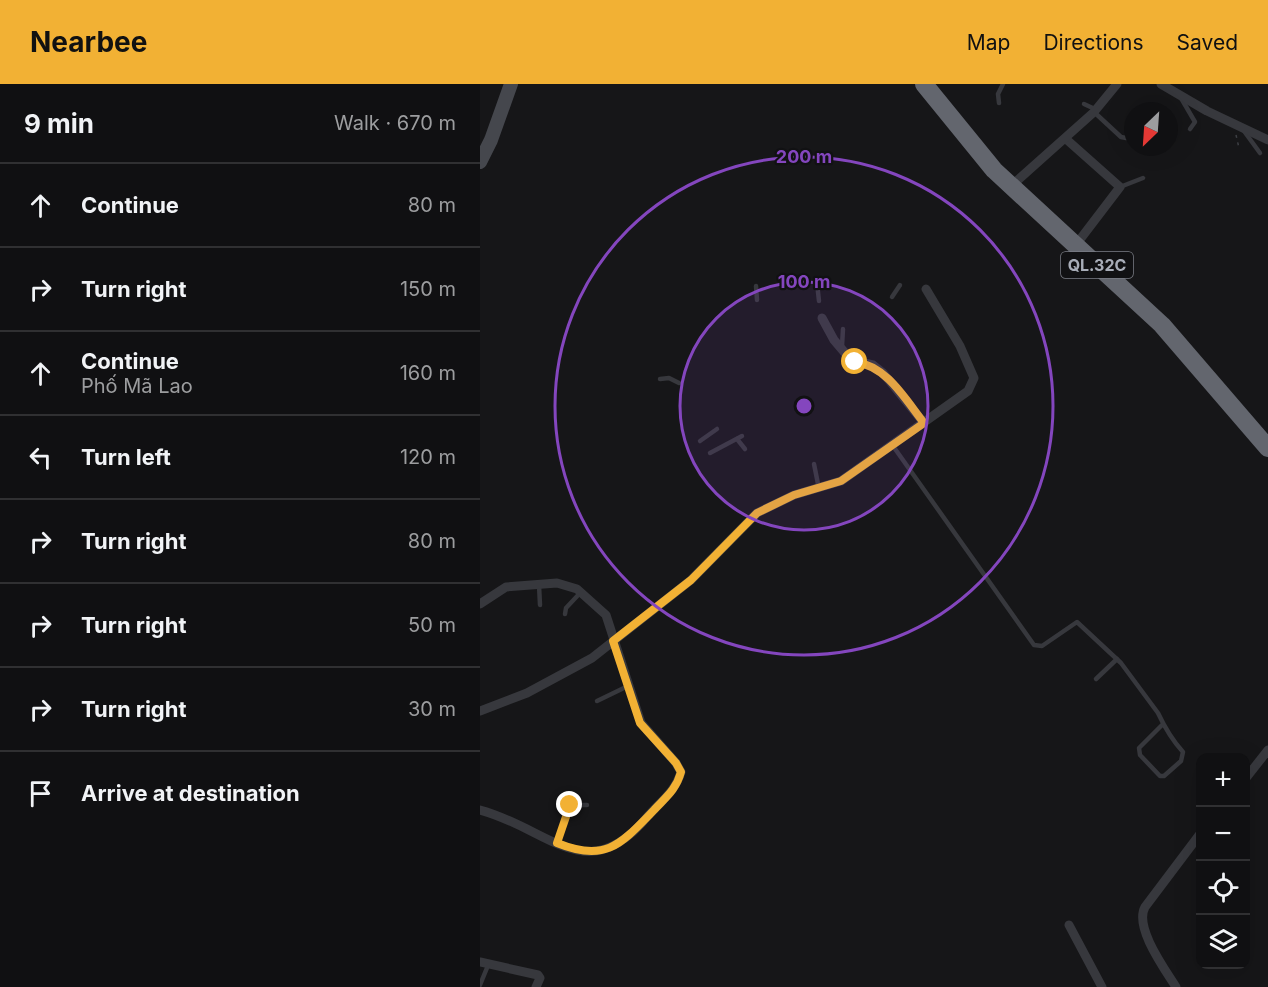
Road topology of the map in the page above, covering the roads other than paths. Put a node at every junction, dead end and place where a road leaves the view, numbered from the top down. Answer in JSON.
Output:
{"nodes":[{"id":1,"x":511,"y":84,"type":"edge"},
{"id":2,"x":924,"y":84,"type":"edge"},
{"id":3,"x":1003,"y":84,"type":"edge"},
{"id":4,"x":1118,"y":84,"type":"edge"},
{"id":5,"x":1161,"y":84,"type":"edge"},
{"id":6,"x":1180,"y":96,"type":"junction"},
{"id":7,"x":999,"y":103,"type":"dead end"},
{"id":8,"x":1084,"y":104,"type":"dead end"},
{"id":9,"x":1096,"y":111,"type":"junction"},
{"id":10,"x":1242,"y":128,"type":"junction"},
{"id":11,"x":1191,"y":129,"type":"dead end"},
{"id":12,"x":1124,"y":138,"type":"edge"},
{"id":13,"x":1066,"y":139,"type":"junction"},
{"id":14,"x":1266,"y":140,"type":"edge"},
{"id":15,"x":1260,"y":153,"type":"dead end"},
{"id":16,"x":480,"y":162,"type":"edge"},
{"id":17,"x":1143,"y":178,"type":"dead end"},
{"id":18,"x":1010,"y":187,"type":"junction"},
{"id":19,"x":1120,"y":187,"type":"junction"},
{"id":20,"x":1075,"y":246,"type":"junction"},
{"id":21,"x":817,"y":283,"type":"dead end"},
{"id":22,"x":900,"y":285,"type":"dead end"},
{"id":23,"x":756,"y":286,"type":"dead end"},
{"id":24,"x":926,"y":289,"type":"dead end"},
{"id":25,"x":892,"y":297,"type":"dead end"},
{"id":26,"x":757,"y":300,"type":"dead end"},
{"id":27,"x":819,"y":301,"type":"dead end"},
{"id":28,"x":822,"y":318,"type":"dead end"},
{"id":29,"x":843,"y":328,"type":"dead end"},
{"id":30,"x":842,"y":349,"type":"junction"},
{"id":31,"x":660,"y":379,"type":"dead end"},
{"id":32,"x":679,"y":383,"type":"dead end"},
{"id":33,"x":924,"y":423,"type":"junction"},
{"id":34,"x":717,"y":429,"type":"dead end"},
{"id":35,"x":700,"y":441,"type":"dead end"},
{"id":36,"x":893,"y":446,"type":"junction"},
{"id":37,"x":1268,"y":448,"type":"edge"},
{"id":38,"x":745,"y":449,"type":"dead end"},
{"id":39,"x":710,"y":453,"type":"dead end"},
{"id":40,"x":814,"y":464,"type":"dead end"},
{"id":41,"x":819,"y":489,"type":"junction"},
{"id":42,"x":539,"y":585,"type":"junction"},
{"id":43,"x":581,"y":592,"type":"junction"},
{"id":44,"x":480,"y":604,"type":"edge"},
{"id":45,"x":540,"y":605,"type":"dead end"},
{"id":46,"x":565,"y":614,"type":"dead end"},
{"id":47,"x":613,"y":641,"type":"junction"},
{"id":48,"x":1117,"y":659,"type":"junction"},
{"id":49,"x":1096,"y":679,"type":"dead end"},
{"id":50,"x":628,"y":686,"type":"junction"},
{"id":51,"x":597,"y":701,"type":"dead end"},
{"id":52,"x":480,"y":711,"type":"edge"},
{"id":53,"x":1163,"y":724,"type":"junction"},
{"id":54,"x":1268,"y":750,"type":"edge"},
{"id":55,"x":1250,"y":772,"type":"edge"},
{"id":56,"x":587,"y":805,"type":"dead end"},
{"id":57,"x":480,"y":810,"type":"edge"},
{"id":58,"x":1196,"y":839,"type":"edge"},
{"id":59,"x":557,"y":843,"type":"junction"},
{"id":60,"x":1069,"y":925,"type":"dead end"},
{"id":61,"x":484,"y":962,"type":"edge"},
{"id":62,"x":480,"y":985,"type":"edge"},
{"id":63,"x":1174,"y":986,"type":"edge"},
{"id":64,"x":536,"y":987,"type":"edge"},
{"id":65,"x":1102,"y":987,"type":"edge"}],
"edges":[{"from":1,"to":16,"type":"street"},
{"from":2,"to":18,"type":"highway","number":"QL.32C"},
{"from":3,"to":7,"type":"lane"},
{"from":4,"to":9,"type":"street"},
{"from":5,"to":6,"type":"street"},
{"from":6,"to":10,"type":"street"},
{"from":6,"to":11,"type":"lane"},
{"from":8,"to":9,"type":"lane"},
{"from":9,"to":12,"type":"lane"},
{"from":9,"to":13,"type":"street"},
{"from":10,"to":14,"type":"street"},
{"from":10,"to":15,"type":"lane"},
{"from":13,"to":18,"type":"street"},
{"from":13,"to":19,"type":"street"},
{"from":17,"to":19,"type":"lane"},
{"from":18,"to":20,"type":"highway","number":"QL.32C"},
{"from":19,"to":20,"type":"street"},
{"from":20,"to":37,"type":"highway","number":"QL.32C"},
{"from":21,"to":27,"type":"lane"},
{"from":22,"to":25,"type":"lane"},
{"from":23,"to":26,"type":"lane"},
{"from":24,"to":33,"type":"street"},
{"from":28,"to":30,"type":"street"},
{"from":29,"to":30,"type":"lane"},
{"from":30,"to":33,"type":"street"},
{"from":31,"to":32,"type":"lane"},
{"from":33,"to":36,"type":"street"},
{"from":34,"to":35,"type":"lane"},
{"from":36,"to":41,"type":"street"},
{"from":36,"to":48,"type":"lane"},
{"from":38,"to":39,"type":"lane"},
{"from":40,"to":41,"type":"lane"},
{"from":41,"to":47,"type":"street"},
{"from":42,"to":43,"type":"street"},
{"from":42,"to":44,"type":"street"},
{"from":42,"to":45,"type":"lane"},
{"from":43,"to":46,"type":"lane"},
{"from":43,"to":47,"type":"street"},
{"from":47,"to":50,"type":"street"},
{"from":47,"to":52,"type":"street"},
{"from":48,"to":49,"type":"lane"},
{"from":48,"to":53,"type":"lane"},
{"from":50,"to":51,"type":"lane"},
{"from":50,"to":59,"type":"street"},
{"from":53,"to":53,"type":"lane"},
{"from":54,"to":55,"type":"street"},
{"from":56,"to":59,"type":"lane"},
{"from":57,"to":59,"type":"street"},
{"from":58,"to":63,"type":"street"},
{"from":60,"to":65,"type":"street"},
{"from":61,"to":62,"type":"lane"},
{"from":61,"to":64,"type":"street"}]}
